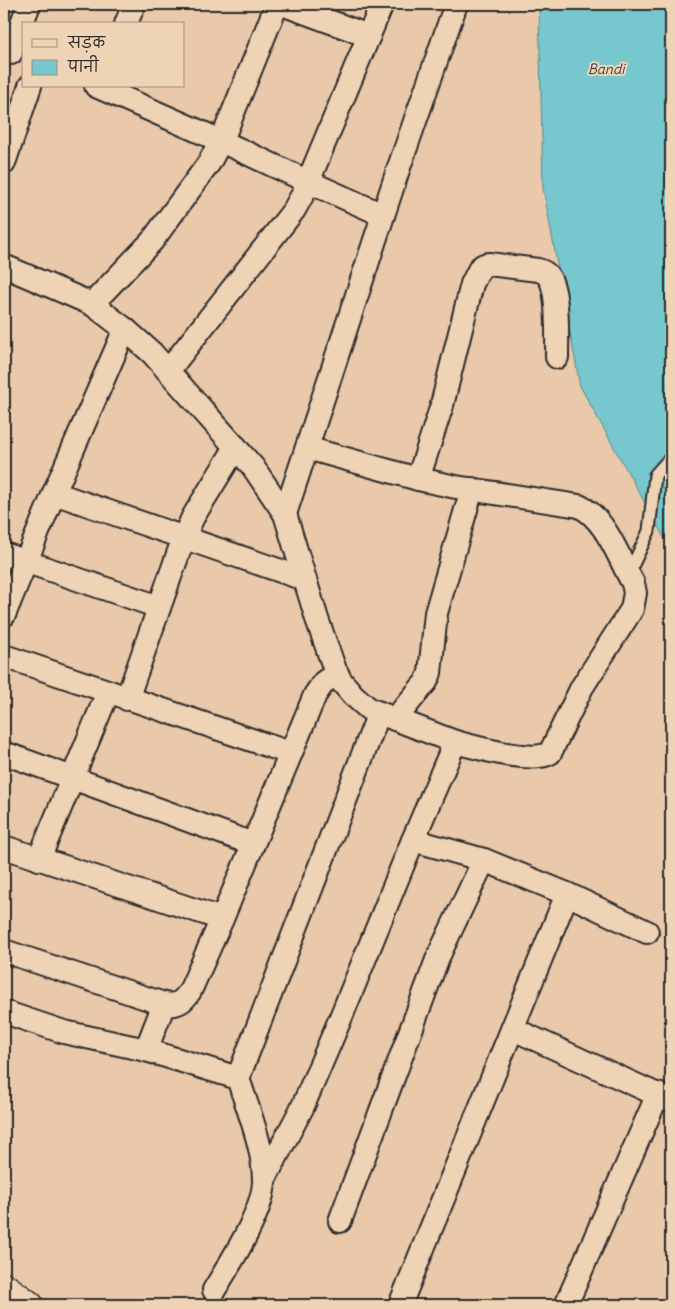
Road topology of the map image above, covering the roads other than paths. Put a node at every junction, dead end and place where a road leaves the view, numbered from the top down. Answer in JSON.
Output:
{"nodes":[{"id":1,"x":29,"y":4,"type":"edge"},
{"id":2,"x":134,"y":4,"type":"edge"},
{"id":3,"x":277,"y":4,"type":"edge"},
{"id":4,"x":282,"y":4,"type":"edge"},
{"id":5,"x":382,"y":4,"type":"edge"},
{"id":6,"x":456,"y":4,"type":"edge"},
{"id":7,"x":23,"y":22,"type":"edge"},
{"id":8,"x":127,"y":22,"type":"edge"},
{"id":9,"x":22,"y":25,"type":"edge"},
{"id":10,"x":369,"y":36,"type":"junction"},
{"id":11,"x":13,"y":53,"type":"edge"},
{"id":12,"x":29,"y":88,"type":"edge"},
{"id":13,"x":101,"y":88,"type":"edge"},
{"id":14,"x":222,"y":141,"type":"junction"},
{"id":15,"x":4,"y":159,"type":"edge"},
{"id":16,"x":309,"y":182,"type":"junction"},
{"id":17,"x":384,"y":215,"type":"junction"},
{"id":18,"x":4,"y":266,"type":"edge"},
{"id":19,"x":92,"y":304,"type":"junction"},
{"id":20,"x":125,"y":329,"type":"junction"},
{"id":21,"x":557,"y":358,"type":"dead end"},
{"id":22,"x":168,"y":371,"type":"junction"},
{"id":23,"x":236,"y":447,"type":"junction"},
{"id":24,"x":307,"y":448,"type":"junction"},
{"id":25,"x":671,"y":457,"type":"edge"},
{"id":26,"x":418,"y":479,"type":"junction"},
{"id":27,"x":472,"y":489,"type":"junction"},
{"id":28,"x":54,"y":492,"type":"junction"},
{"id":29,"x":285,"y":514,"type":"junction"},
{"id":30,"x":184,"y":537,"type":"junction"},
{"id":31,"x":4,"y":554,"type":"edge"},
{"id":32,"x":25,"y":562,"type":"junction"},
{"id":33,"x":628,"y":575,"type":"junction"},
{"id":34,"x":304,"y":579,"type":"junction"},
{"id":35,"x":159,"y":607,"type":"junction"},
{"id":36,"x":4,"y":615,"type":"edge"},
{"id":37,"x":4,"y":656,"type":"edge"},
{"id":38,"x":337,"y":673,"type":"junction"},
{"id":39,"x":118,"y":695,"type":"junction"},
{"id":40,"x":387,"y":716,"type":"junction"},
{"id":41,"x":455,"y":742,"type":"junction"},
{"id":42,"x":4,"y":753,"type":"edge"},
{"id":43,"x":290,"y":753,"type":"junction"},
{"id":44,"x":73,"y":778,"type":"junction"},
{"id":45,"x":414,"y":840,"type":"junction"},
{"id":46,"x":253,"y":844,"type":"junction"},
{"id":47,"x":4,"y":847,"type":"edge"},
{"id":48,"x":39,"y":859,"type":"junction"},
{"id":49,"x":484,"y":860,"type":"junction"},
{"id":50,"x":568,"y":894,"type":"junction"},
{"id":51,"x":222,"y":919,"type":"junction"},
{"id":52,"x":647,"y":932,"type":"dead end"},
{"id":53,"x":4,"y":951,"type":"edge"},
{"id":54,"x":164,"y":1004,"type":"junction"},
{"id":55,"x":4,"y":1012,"type":"edge"},
{"id":56,"x":513,"y":1029,"type":"junction"},
{"id":57,"x":146,"y":1050,"type":"junction"},
{"id":58,"x":238,"y":1078,"type":"junction"},
{"id":59,"x":664,"y":1098,"type":"edge"},
{"id":60,"x":264,"y":1180,"type":"junction"},
{"id":61,"x":340,"y":1221,"type":"dead end"},
{"id":62,"x":4,"y":1287,"type":"edge"},
{"id":63,"x":214,"y":1290,"type":"dead end"},
{"id":64,"x":29,"y":1305,"type":"edge"},
{"id":65,"x":400,"y":1305,"type":"edge"},
{"id":66,"x":566,"y":1305,"type":"edge"}],
"edges":[{"from":1,"to":7,"type":"street"},
{"from":2,"to":8,"type":"street"},
{"from":3,"to":14,"type":"street"},
{"from":4,"to":10,"type":"street"},
{"from":5,"to":10,"type":"street"},
{"from":6,"to":17,"type":"street"},
{"from":9,"to":11,"type":"street"},
{"from":10,"to":16,"type":"street"},
{"from":12,"to":15,"type":"street"},
{"from":13,"to":14,"type":"street"},
{"from":14,"to":16,"type":"street"},
{"from":14,"to":19,"type":"street"},
{"from":16,"to":17,"type":"street"},
{"from":16,"to":22,"type":"street"},
{"from":17,"to":24,"type":"street"},
{"from":18,"to":19,"type":"street"},
{"from":19,"to":20,"type":"street"},
{"from":20,"to":22,"type":"street"},
{"from":20,"to":28,"type":"street"},
{"from":21,"to":26,"type":"street"},
{"from":22,"to":23,"type":"street"},
{"from":23,"to":29,"type":"street"},
{"from":23,"to":30,"type":"street"},
{"from":24,"to":26,"type":"street"},
{"from":24,"to":29,"type":"street"},
{"from":25,"to":33,"type":"lane"},
{"from":26,"to":27,"type":"street"},
{"from":27,"to":33,"type":"street"},
{"from":27,"to":40,"type":"street"},
{"from":28,"to":30,"type":"street"},
{"from":28,"to":32,"type":"street"},
{"from":29,"to":34,"type":"street"},
{"from":30,"to":34,"type":"street"},
{"from":30,"to":35,"type":"street"},
{"from":31,"to":32,"type":"street"},
{"from":32,"to":35,"type":"street"},
{"from":32,"to":36,"type":"street"},
{"from":33,"to":41,"type":"street"},
{"from":34,"to":38,"type":"street"},
{"from":35,"to":39,"type":"street"},
{"from":37,"to":39,"type":"street"},
{"from":38,"to":40,"type":"street"},
{"from":38,"to":43,"type":"street"},
{"from":39,"to":43,"type":"street"},
{"from":39,"to":44,"type":"street"},
{"from":40,"to":41,"type":"street"},
{"from":40,"to":58,"type":"street"},
{"from":41,"to":45,"type":"street"},
{"from":42,"to":44,"type":"street"},
{"from":43,"to":46,"type":"street"},
{"from":44,"to":46,"type":"street"},
{"from":44,"to":48,"type":"street"},
{"from":45,"to":49,"type":"street"},
{"from":45,"to":60,"type":"street"},
{"from":46,"to":51,"type":"street"},
{"from":47,"to":48,"type":"street"},
{"from":48,"to":51,"type":"street"},
{"from":49,"to":50,"type":"street"},
{"from":49,"to":61,"type":"street"},
{"from":50,"to":52,"type":"street"},
{"from":50,"to":56,"type":"street"},
{"from":51,"to":54,"type":"street"},
{"from":53,"to":54,"type":"street"},
{"from":54,"to":57,"type":"street"},
{"from":55,"to":57,"type":"street"},
{"from":56,"to":59,"type":"street"},
{"from":56,"to":65,"type":"street"},
{"from":57,"to":58,"type":"street"},
{"from":58,"to":60,"type":"street"},
{"from":59,"to":66,"type":"street"},
{"from":60,"to":63,"type":"street"},
{"from":62,"to":64,"type":"main road"}]}
